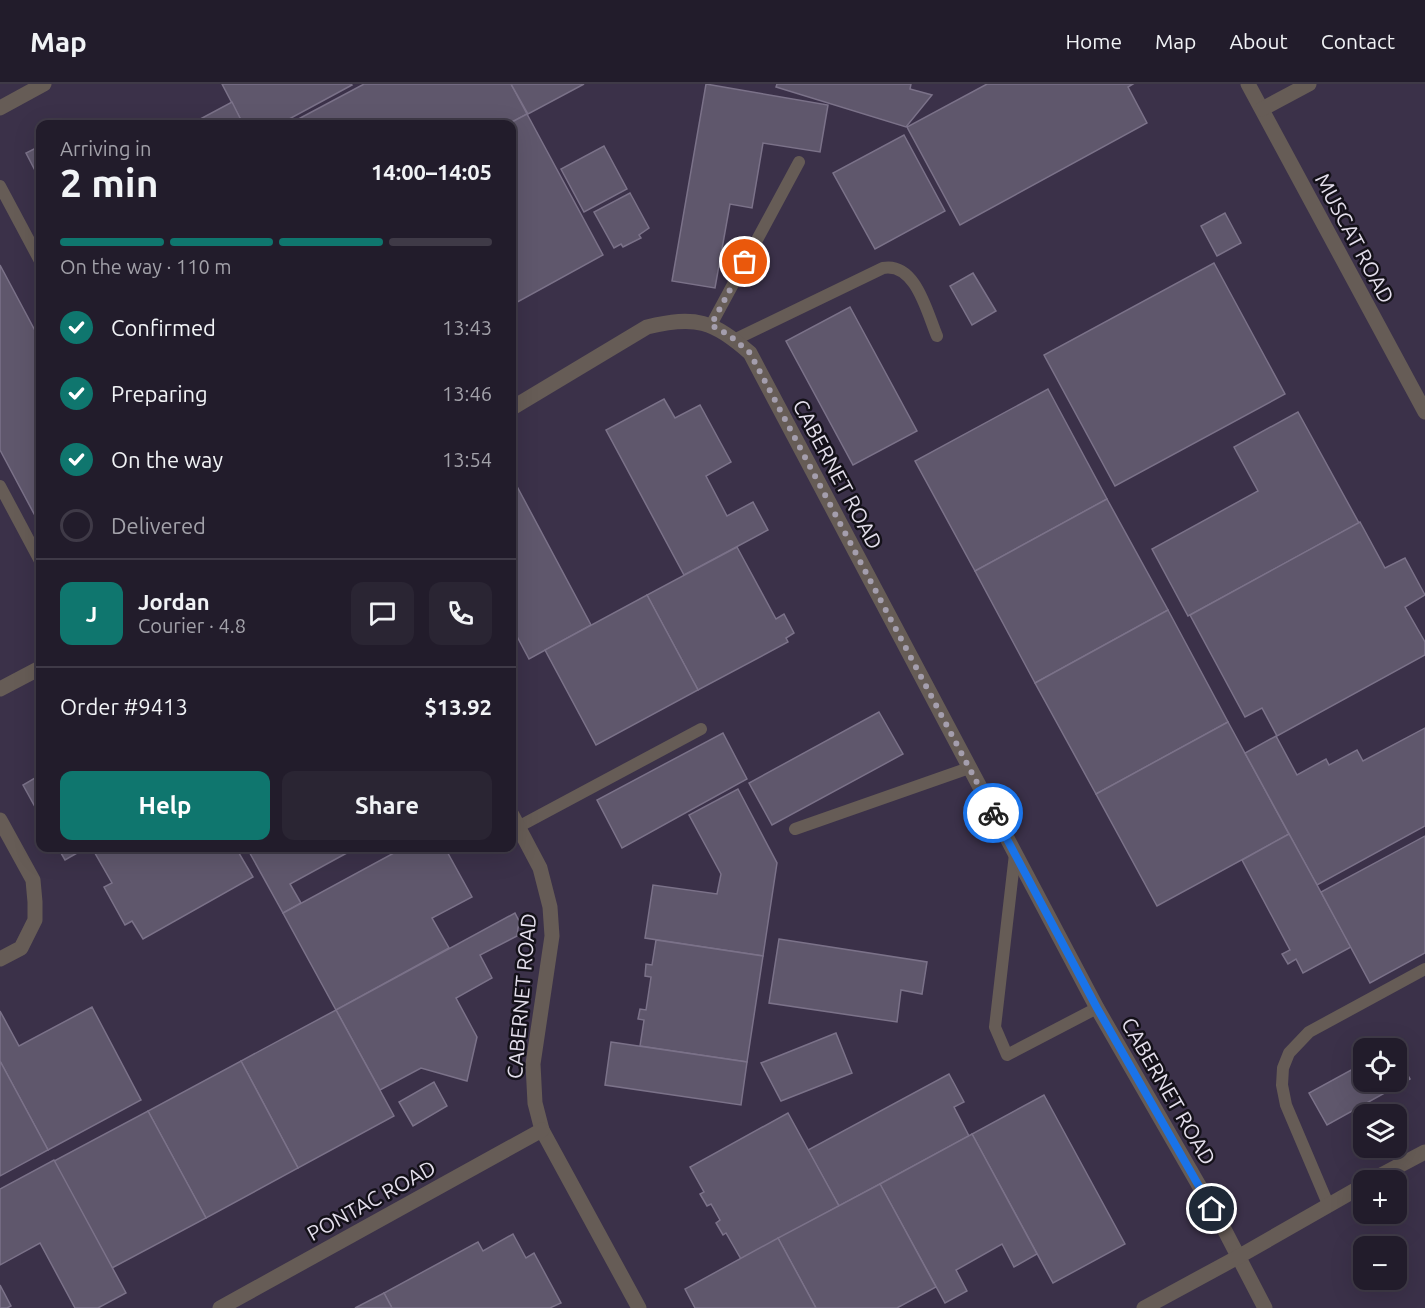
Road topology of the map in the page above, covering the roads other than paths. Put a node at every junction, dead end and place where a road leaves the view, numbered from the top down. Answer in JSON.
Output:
{"nodes":[{"id":1,"x":44,"y":84,"type":"edge"},
{"id":2,"x":1248,"y":84,"type":"edge"},
{"id":3,"x":1309,"y":84,"type":"edge"},
{"id":4,"x":0,"y":108,"type":"edge"},
{"id":5,"x":1262,"y":109,"type":"junction"},
{"id":6,"x":799,"y":162,"type":"dead end"},
{"id":7,"x":0,"y":186,"type":"edge"},
{"id":8,"x":36,"y":254,"type":"edge"},
{"id":9,"x":711,"y":325,"type":"junction"},
{"id":10,"x":937,"y":336,"type":"dead end"},
{"id":11,"x":734,"y":340,"type":"junction"},
{"id":12,"x":516,"y":406,"type":"edge"},
{"id":13,"x":1425,"y":412,"type":"edge"},
{"id":14,"x":0,"y":486,"type":"edge"},
{"id":15,"x":36,"y":554,"type":"edge"},
{"id":16,"x":36,"y":670,"type":"edge"},
{"id":17,"x":0,"y":689,"type":"edge"},
{"id":18,"x":701,"y":729,"type":"dead end"},
{"id":19,"x":969,"y":768,"type":"junction"},
{"id":20,"x":0,"y":820,"type":"edge"},
{"id":21,"x":516,"y":821,"type":"edge"},
{"id":22,"x":516,"y":823,"type":"edge"},
{"id":23,"x":795,"y":829,"type":"dead end"},
{"id":24,"x":1015,"y":854,"type":"junction"},
{"id":25,"x":0,"y":959,"type":"edge"},
{"id":26,"x":1425,"y":969,"type":"edge"},
{"id":27,"x":1097,"y":1008,"type":"junction"},
{"id":28,"x":542,"y":1130,"type":"junction"},
{"id":29,"x":1425,"y":1152,"type":"edge"},
{"id":30,"x":1391,"y":1170,"type":"edge"},
{"id":31,"x":1353,"y":1191,"type":"edge"},
{"id":32,"x":1328,"y":1204,"type":"junction"},
{"id":33,"x":1238,"y":1257,"type":"junction"},
{"id":34,"x":220,"y":1308,"type":"edge"},
{"id":35,"x":639,"y":1308,"type":"edge"},
{"id":36,"x":1144,"y":1308,"type":"edge"},
{"id":37,"x":1265,"y":1308,"type":"edge"}],
"edges":[{"from":1,"to":4,"type":"street"},
{"from":2,"to":5,"type":"street","name":"MUSCAT ROAD"},
{"from":3,"to":5,"type":"street"},
{"from":5,"to":13,"type":"street","name":"MUSCAT ROAD"},
{"from":6,"to":9,"type":"lane"},
{"from":7,"to":8,"type":"lane"},
{"from":9,"to":11,"type":"street","name":"CABERNET ROAD"},
{"from":9,"to":12,"type":"street","name":"CABERNET ROAD"},
{"from":10,"to":11,"type":"lane"},
{"from":11,"to":19,"type":"street","name":"CABERNET ROAD"},
{"from":14,"to":15,"type":"lane"},
{"from":16,"to":17,"type":"street"},
{"from":18,"to":21,"type":"lane"},
{"from":19,"to":23,"type":"lane"},
{"from":19,"to":24,"type":"street","name":"CABERNET ROAD"},
{"from":20,"to":25,"type":"street"},
{"from":22,"to":28,"type":"street","name":"CABERNET ROAD"},
{"from":24,"to":27,"type":"street","name":"CABERNET ROAD"},
{"from":24,"to":27,"type":"lane","name":"CABERNET ROAD"},
{"from":26,"to":32,"type":"lane"},
{"from":27,"to":33,"type":"street","name":"CABERNET ROAD"},
{"from":28,"to":34,"type":"street","name":"PONTAC ROAD"},
{"from":28,"to":35,"type":"street","name":"CABERNET ROAD"},
{"from":29,"to":30,"type":"street"},
{"from":31,"to":32,"type":"street"},
{"from":32,"to":33,"type":"street"},
{"from":33,"to":36,"type":"street"},
{"from":33,"to":37,"type":"street","name":"CABERNET ROAD"}]}
